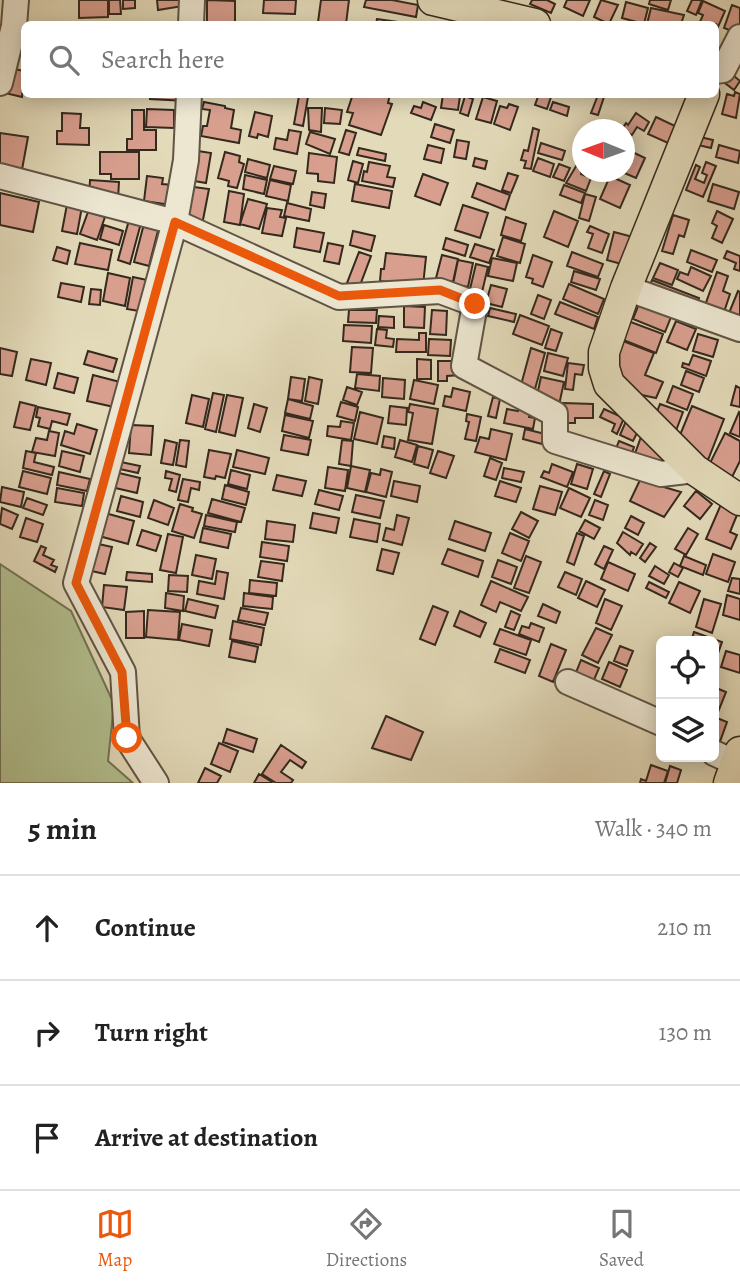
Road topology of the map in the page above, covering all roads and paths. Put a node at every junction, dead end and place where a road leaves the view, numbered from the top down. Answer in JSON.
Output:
{"nodes":[{"id":1,"x":16,"y":0,"type":"edge"},
{"id":2,"x":192,"y":0,"type":"edge"},
{"id":3,"x":433,"y":0,"type":"edge"},
{"id":4,"x":191,"y":21,"type":"edge"},
{"id":5,"x":522,"y":21,"type":"edge"},
{"id":6,"x":740,"y":37,"type":"edge"},
{"id":7,"x":719,"y":71,"type":"edge"},
{"id":8,"x":0,"y":83,"type":"edge"},
{"id":9,"x":189,"y":98,"type":"edge"},
{"id":10,"x":702,"y":98,"type":"edge"},
{"id":11,"x":0,"y":176,"type":"edge"},
{"id":12,"x":175,"y":222,"type":"junction"},
{"id":13,"x":626,"y":288,"type":"junction"},
{"id":14,"x":740,"y":329,"type":"edge"},
{"id":15,"x":695,"y":470,"type":"junction"},
{"id":16,"x":740,"y":500,"type":"edge"},
{"id":17,"x":568,"y":682,"type":"dead end"},
{"id":18,"x":656,"y":721,"type":"edge"},
{"id":19,"x":156,"y":783,"type":"edge"}],
"edges":[{"from":1,"to":8,"type":"street"},
{"from":2,"to":4,"type":"street"},
{"from":3,"to":5,"type":"main road"},
{"from":6,"to":7,"type":"street"},
{"from":9,"to":12,"type":"street"},
{"from":10,"to":13,"type":"main road"},
{"from":11,"to":12,"type":"street"},
{"from":12,"to":15,"type":"street"},
{"from":12,"to":19,"type":"street"},
{"from":13,"to":14,"type":"street"},
{"from":13,"to":15,"type":"main road"},
{"from":15,"to":16,"type":"main road"},
{"from":17,"to":18,"type":"street"}]}
